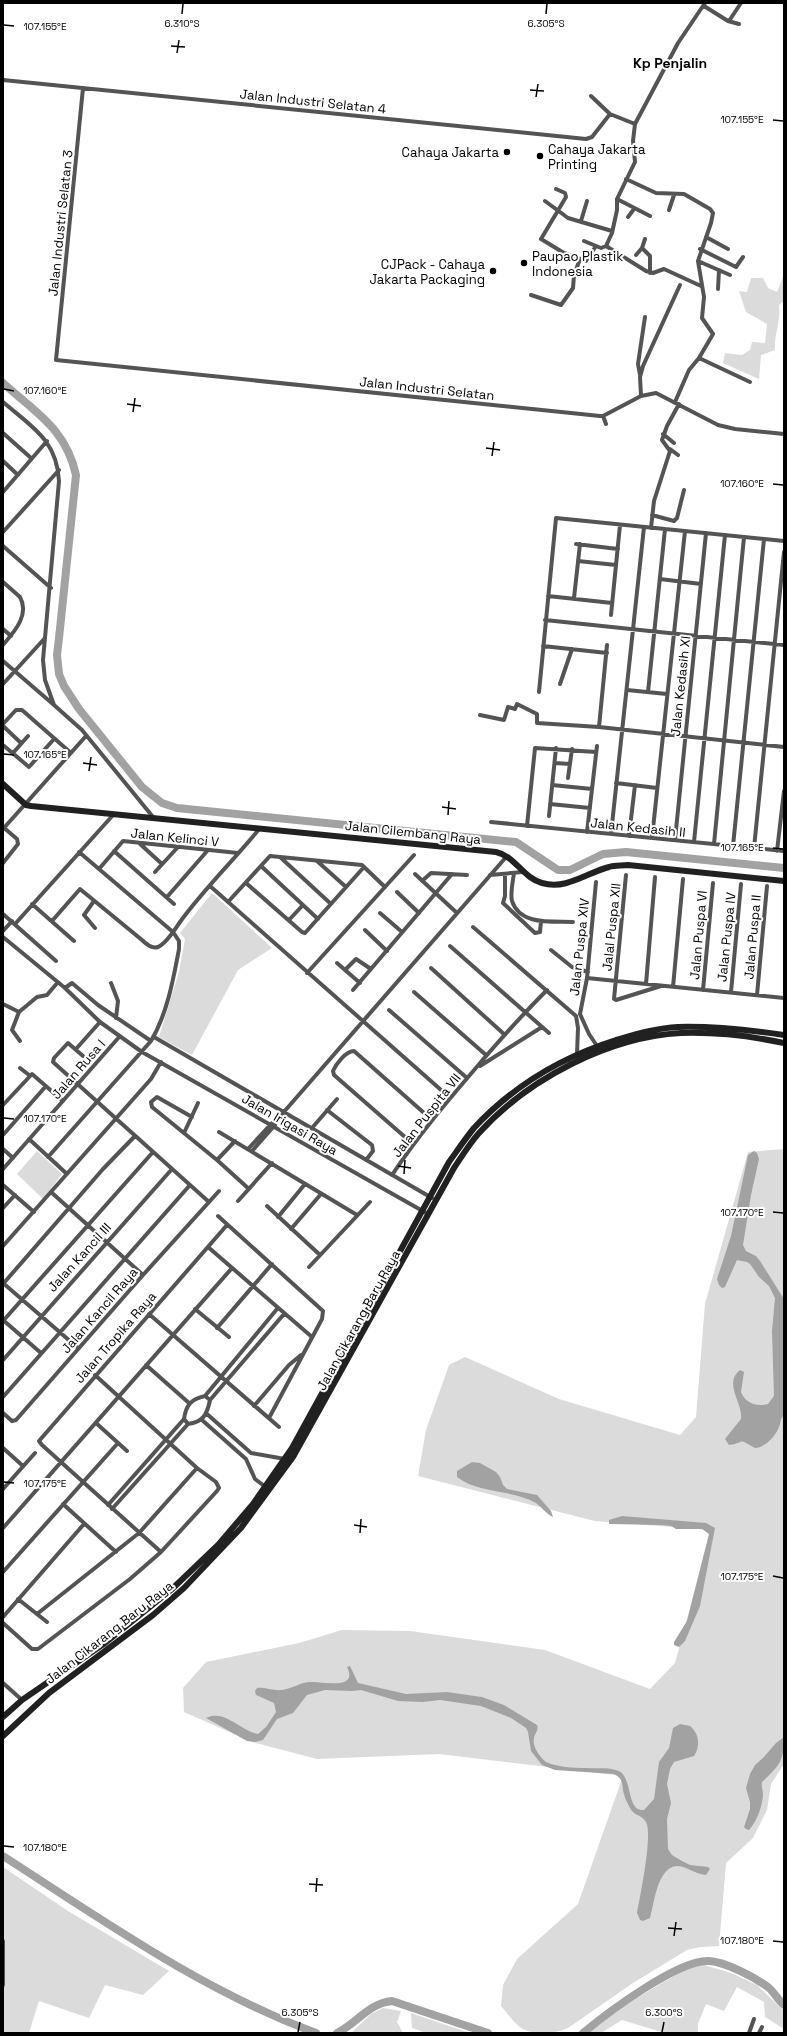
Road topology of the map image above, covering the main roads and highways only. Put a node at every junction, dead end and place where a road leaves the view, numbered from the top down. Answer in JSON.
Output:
{"nodes":[{"id":1,"x":3,"y":784,"type":"edge"},
{"id":2,"x":784,"y":881,"type":"edge"},
{"id":3,"x":784,"y":1034,"type":"edge"},
{"id":4,"x":784,"y":1042,"type":"edge"},
{"id":5,"x":436,"y":1184,"type":"junction"},
{"id":6,"x":442,"y":1190,"type":"junction"},
{"id":7,"x":282,"y":1468,"type":"junction"},
{"id":8,"x":268,"y":1489,"type":"junction"},
{"id":9,"x":3,"y":1717,"type":"edge"},
{"id":10,"x":3,"y":1736,"type":"edge"}],
"edges":[{"from":1,"to":2,"type":"main road","name":"Jalan Cilembang Raya"},
{"from":3,"to":5,"type":"main road","name":"Jalan Cikarang Baru Raya"},
{"from":4,"to":6,"type":"main road","name":"Jalan Cikarang Baru Raya"},
{"from":5,"to":6,"type":"main road"},
{"from":5,"to":7,"type":"main road","name":"Jalan Cikarang Baru Raya"},
{"from":6,"to":7,"type":"main road","name":"Jalan Cikarang Baru Raya"},
{"from":7,"to":8,"type":"main road","name":"Jalan Cikarang Baru Raya"},
{"from":8,"to":9,"type":"main road","name":"Jalan Cikarang Baru Raya"},
{"from":8,"to":10,"type":"main road","name":"Jalan Cikarang Baru Raya"}]}
